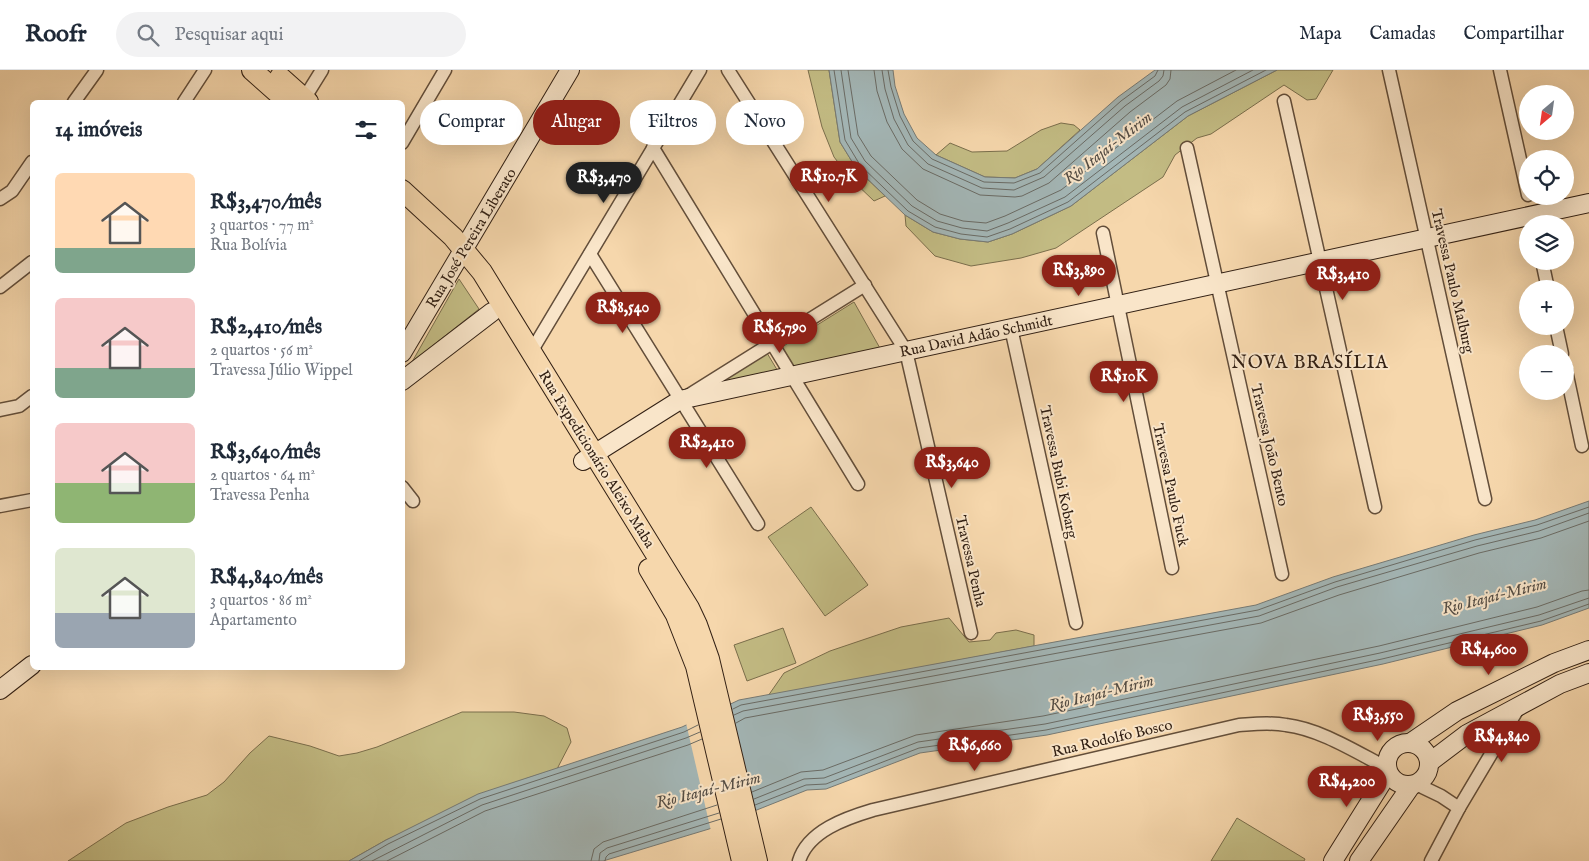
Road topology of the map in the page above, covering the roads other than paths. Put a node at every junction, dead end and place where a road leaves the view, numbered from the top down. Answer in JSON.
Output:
{"nodes":[{"id":1,"x":205,"y":70,"type":"edge"},
{"id":2,"x":252,"y":70,"type":"edge"},
{"id":3,"x":273,"y":70,"type":"edge"},
{"id":4,"x":322,"y":70,"type":"edge"},
{"id":5,"x":445,"y":70,"type":"edge"},
{"id":6,"x":570,"y":70,"type":"edge"},
{"id":7,"x":700,"y":70,"type":"edge"},
{"id":8,"x":728,"y":70,"type":"edge"},
{"id":9,"x":1389,"y":70,"type":"edge"},
{"id":10,"x":1500,"y":70,"type":"edge"},
{"id":11,"x":93,"y":72,"type":"edge"},
{"id":12,"x":75,"y":100,"type":"edge"},
{"id":13,"x":185,"y":100,"type":"edge"},
{"id":14,"x":298,"y":100,"type":"edge"},
{"id":15,"x":299,"y":100,"type":"edge"},
{"id":16,"x":301,"y":100,"type":"edge"},
{"id":17,"x":1284,"y":101,"type":"dead end"},
{"id":18,"x":405,"y":138,"type":"edge"},
{"id":19,"x":653,"y":148,"type":"junction"},
{"id":20,"x":1187,"y":148,"type":"dead end"},
{"id":21,"x":1519,"y":156,"type":"edge"},
{"id":22,"x":30,"y":165,"type":"edge"},
{"id":23,"x":405,"y":193,"type":"edge"},
{"id":24,"x":0,"y":199,"type":"edge"},
{"id":25,"x":1589,"y":203,"type":"edge"},
{"id":26,"x":405,"y":210,"type":"edge"},
{"id":27,"x":1549,"y":215,"type":"edge"},
{"id":28,"x":1519,"y":222,"type":"edge"},
{"id":29,"x":1102,"y":233,"type":"dead end"},
{"id":30,"x":1427,"y":238,"type":"junction"},
{"id":31,"x":461,"y":254,"type":"junction"},
{"id":32,"x":590,"y":254,"type":"junction"},
{"id":33,"x":1320,"y":262,"type":"junction"},
{"id":34,"x":30,"y":264,"type":"edge"},
{"id":35,"x":1217,"y":284,"type":"junction"},
{"id":36,"x":865,"y":285,"type":"junction"},
{"id":37,"x":0,"y":287,"type":"edge"},
{"id":38,"x":1117,"y":305,"type":"junction"},
{"id":39,"x":492,"y":312,"type":"junction"},
{"id":40,"x":1011,"y":328,"type":"junction"},
{"id":41,"x":772,"y":343,"type":"junction"},
{"id":42,"x":405,"y":348,"type":"edge"},
{"id":43,"x":906,"y":351,"type":"junction"},
{"id":44,"x":531,"y":352,"type":"junction"},
{"id":45,"x":792,"y":376,"type":"junction"},
{"id":46,"x":405,"y":379,"type":"edge"},
{"id":47,"x":30,"y":398,"type":"edge"},
{"id":48,"x":680,"y":400,"type":"junction"},
{"id":49,"x":1572,"y":400,"type":"edge"},
{"id":50,"x":0,"y":410,"type":"edge"},
{"id":51,"x":1582,"y":446,"type":"dead end"},
{"id":52,"x":588,"y":457,"type":"junction"},
{"id":53,"x":858,"y":484,"type":"dead end"},
{"id":54,"x":405,"y":491,"type":"edge"},
{"id":55,"x":30,"y":500,"type":"edge"},
{"id":56,"x":1485,"y":500,"type":"dead end"},
{"id":57,"x":413,"y":501,"type":"dead end"},
{"id":58,"x":0,"y":506,"type":"edge"},
{"id":59,"x":1375,"y":507,"type":"dead end"},
{"id":60,"x":758,"y":524,"type":"dead end"},
{"id":61,"x":1172,"y":568,"type":"dead end"},
{"id":62,"x":1282,"y":574,"type":"dead end"},
{"id":63,"x":1076,"y":623,"type":"dead end"},
{"id":64,"x":971,"y":633,"type":"dead end"},
{"id":65,"x":1589,"y":650,"type":"edge"},
{"id":66,"x":30,"y":667,"type":"edge"},
{"id":67,"x":1589,"y":673,"type":"edge"},
{"id":68,"x":707,"y":679,"type":"junction"},
{"id":69,"x":0,"y":690,"type":"edge"},
{"id":70,"x":1521,"y":704,"type":"junction"},
{"id":71,"x":1410,"y":743,"type":"junction"},
{"id":72,"x":1430,"y":762,"type":"junction"},
{"id":73,"x":1388,"y":770,"type":"junction"},
{"id":74,"x":1413,"y":785,"type":"junction"},
{"id":75,"x":1459,"y":808,"type":"junction"},
{"id":76,"x":742,"y":861,"type":"edge"},
{"id":77,"x":757,"y":861,"type":"edge"},
{"id":78,"x":799,"y":861,"type":"edge"},
{"id":79,"x":1333,"y":861,"type":"edge"},
{"id":80,"x":1360,"y":861,"type":"edge"},
{"id":81,"x":1431,"y":861,"type":"edge"}],
"edges":[{"from":1,"to":13,"type":"street"},
{"from":2,"to":14,"type":"main road"},
{"from":3,"to":15,"type":"main road"},
{"from":4,"to":16,"type":"street"},
{"from":5,"to":18,"type":"street"},
{"from":6,"to":31,"type":"main road","name":"Rua José Pereira Liberato"},
{"from":7,"to":19,"type":"street"},
{"from":8,"to":36,"type":"street","name":"Travessa Penha"},
{"from":9,"to":30,"type":"street","name":"Travessa Paulo Malburg"},
{"from":10,"to":21,"type":"street"},
{"from":11,"to":12,"type":"street"},
{"from":17,"to":33,"type":"street"},
{"from":19,"to":32,"type":"street"},
{"from":19,"to":41,"type":"street"},
{"from":20,"to":35,"type":"street","name":"Travessa João Bento"},
{"from":22,"to":24,"type":"street"},
{"from":23,"to":31,"type":"main road"},
{"from":25,"to":27,"type":"main road","name":"Rua David Adão Schmidt"},
{"from":26,"to":31,"type":"main road"},
{"from":28,"to":30,"type":"main road","name":"Rua David Adão Schmidt"},
{"from":29,"to":38,"type":"street","name":"Travessa Paulo Fuck"},
{"from":30,"to":33,"type":"main road","name":"Rua David Adão Schmidt"},
{"from":30,"to":56,"type":"street","name":"Travessa Paulo Malburg"},
{"from":31,"to":39,"type":"main road","name":"Rua Expedicionário Aleixo Maba"},
{"from":31,"to":42,"type":"main road","name":"Rua José Pereira Liberato"},
{"from":31,"to":44,"type":"main road","name":"Rua Expedicionário Aleixo Maba"},
{"from":32,"to":44,"type":"street"},
{"from":32,"to":48,"type":"street"},
{"from":33,"to":35,"type":"main road","name":"Rua David Adão Schmidt"},
{"from":33,"to":59,"type":"street"},
{"from":34,"to":37,"type":"street"},
{"from":35,"to":38,"type":"main road","name":"Rua David Adão Schmidt"},
{"from":35,"to":62,"type":"street","name":"Travessa João Bento"},
{"from":36,"to":41,"type":"street"},
{"from":36,"to":43,"type":"street","name":"Travessa Penha"},
{"from":38,"to":40,"type":"main road","name":"Rua David Adão Schmidt"},
{"from":38,"to":61,"type":"street","name":"Travessa Paulo Fuck"},
{"from":39,"to":46,"type":"main road"},
{"from":39,"to":52,"type":"main road","name":"Rua Expedicionário Aleixo Maba"},
{"from":40,"to":43,"type":"main road","name":"Rua David Adão Schmidt"},
{"from":40,"to":63,"type":"street","name":"Travessa Bubi Kobarg"},
{"from":41,"to":45,"type":"street"},
{"from":41,"to":48,"type":"street"},
{"from":43,"to":45,"type":"main road","name":"Rua David Adão Schmidt"},
{"from":43,"to":64,"type":"street","name":"Travessa Penha"},
{"from":44,"to":52,"type":"main road","name":"Rua Expedicionário Aleixo Maba"},
{"from":45,"to":48,"type":"main road","name":"Rua David Adão Schmidt"},
{"from":45,"to":53,"type":"street"},
{"from":47,"to":50,"type":"street"},
{"from":48,"to":52,"type":"main road","name":"Rua David Adão Schmidt"},
{"from":48,"to":60,"type":"street"},
{"from":49,"to":51,"type":"street"},
{"from":52,"to":68,"type":"main road","name":"Rua Expedicionário Aleixo Maba"},
{"from":54,"to":57,"type":"street"},
{"from":55,"to":58,"type":"street"},
{"from":65,"to":71,"type":"main road"},
{"from":66,"to":69,"type":"main road"},
{"from":67,"to":70,"type":"main road"},
{"from":68,"to":76,"type":"main road"},
{"from":68,"to":77,"type":"main road"},
{"from":70,"to":72,"type":"main road"},
{"from":70,"to":75,"type":"street"},
{"from":71,"to":72,"type":"main road"},
{"from":71,"to":73,"type":"main road"},
{"from":72,"to":74,"type":"main road"},
{"from":73,"to":74,"type":"main road"},
{"from":73,"to":78,"type":"street","name":"Rua Rodolfo Bosco"},
{"from":73,"to":79,"type":"main road"},
{"from":74,"to":75,"type":"street"},
{"from":74,"to":80,"type":"main road"},
{"from":75,"to":81,"type":"street"}]}
